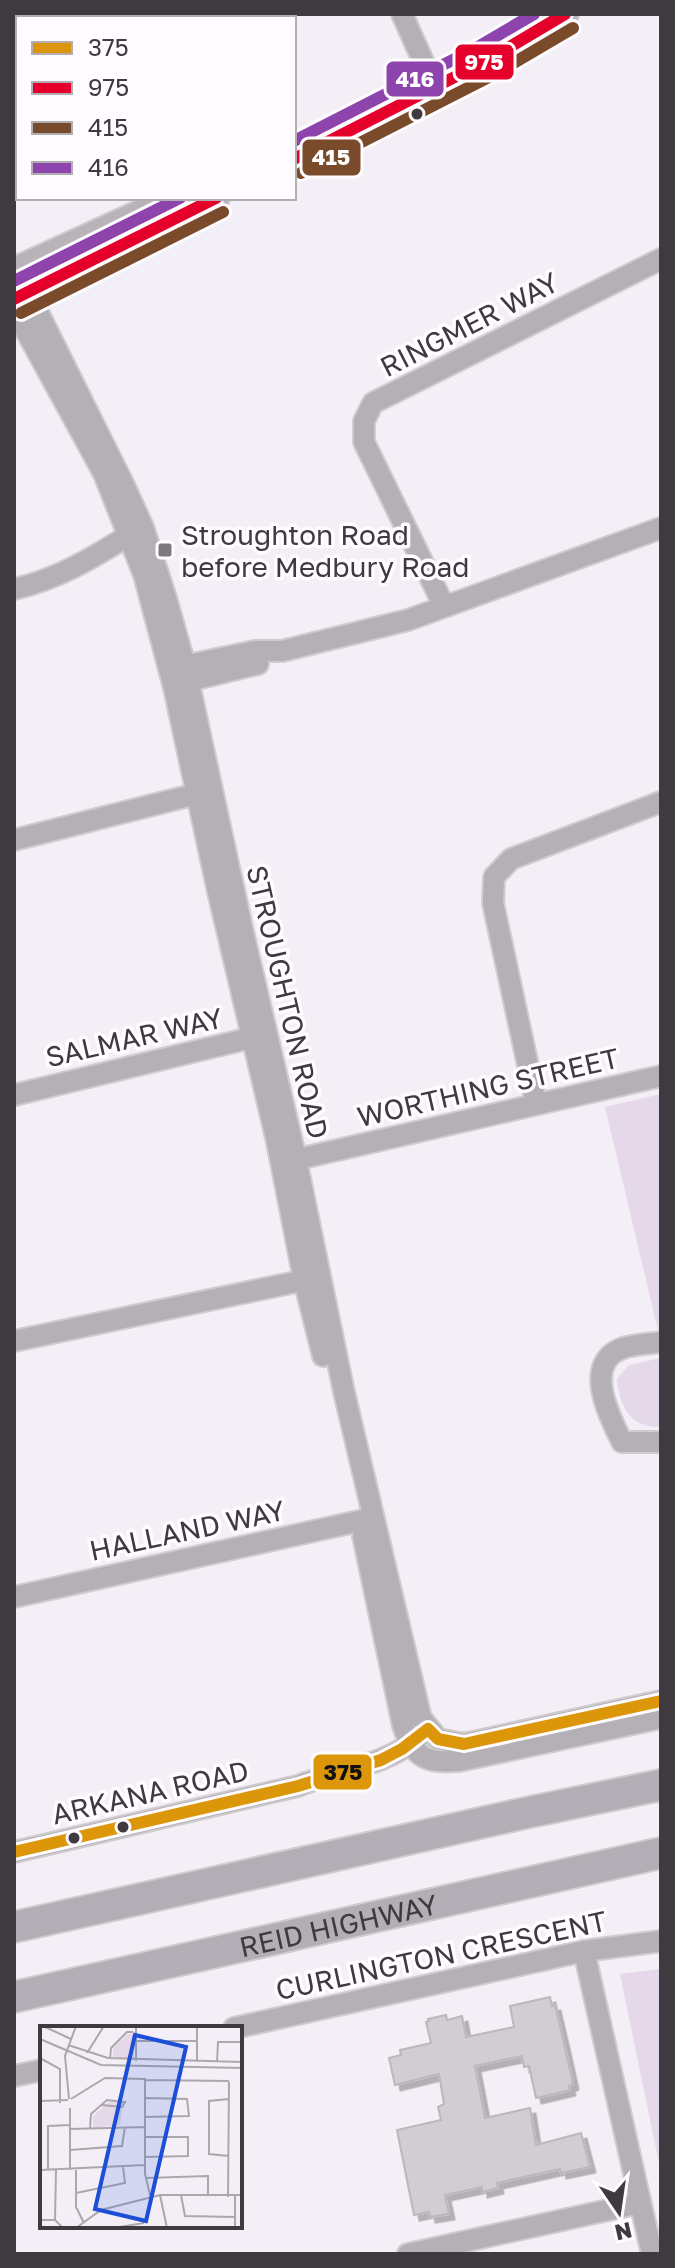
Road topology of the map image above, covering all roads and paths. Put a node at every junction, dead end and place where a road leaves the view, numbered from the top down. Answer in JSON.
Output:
{"nodes":[{"id":1,"x":402,"y":14,"type":"edge"},
{"id":2,"x":535,"y":14,"type":"edge"},
{"id":3,"x":565,"y":14,"type":"edge"},
{"id":4,"x":432,"y":80,"type":"junction"},
{"id":5,"x":296,"y":139,"type":"edge"},
{"id":6,"x":296,"y":158,"type":"edge"},
{"id":7,"x":171,"y":200,"type":"edge"},
{"id":8,"x":212,"y":200,"type":"edge"},
{"id":9,"x":661,"y":259,"type":"edge"},
{"id":10,"x":17,"y":288,"type":"edge"},
{"id":11,"x":661,"y":528,"type":"edge"},
{"id":12,"x":136,"y":531,"type":"junction"},
{"id":13,"x":14,"y":589,"type":"edge"},
{"id":14,"x":444,"y":606,"type":"junction"},
{"id":15,"x":179,"y":675,"type":"junction"},
{"id":16,"x":204,"y":792,"type":"junction"},
{"id":17,"x":661,"y":802,"type":"edge"},
{"id":18,"x":14,"y":840,"type":"edge"},
{"id":19,"x":259,"y":1036,"type":"junction"},
{"id":20,"x":661,"y":1076,"type":"edge"},
{"id":21,"x":14,"y":1095,"type":"edge"},
{"id":22,"x":536,"y":1103,"type":"junction"},
{"id":23,"x":288,"y":1161,"type":"junction"},
{"id":24,"x":312,"y":1279,"type":"junction"},
{"id":25,"x":14,"y":1341,"type":"edge"},
{"id":26,"x":661,"y":1342,"type":"edge"},
{"id":27,"x":661,"y":1442,"type":"edge"},
{"id":28,"x":366,"y":1519,"type":"junction"},
{"id":29,"x":14,"y":1597,"type":"edge"},
{"id":30,"x":661,"y":1701,"type":"edge"},
{"id":31,"x":661,"y":1718,"type":"edge"},
{"id":32,"x":432,"y":1734,"type":"junction"},
{"id":33,"x":415,"y":1749,"type":"junction"},
{"id":34,"x":661,"y":1785,"type":"edge"},
{"id":35,"x":14,"y":1852,"type":"edge"},
{"id":36,"x":661,"y":1853,"type":"edge"},
{"id":37,"x":14,"y":1927,"type":"edge"},
{"id":38,"x":661,"y":1941,"type":"edge"},
{"id":39,"x":584,"y":1951,"type":"junction"},
{"id":40,"x":14,"y":1997,"type":"edge"},
{"id":41,"x":242,"y":2026,"type":"edge"},
{"id":42,"x":40,"y":2070,"type":"edge"},
{"id":43,"x":14,"y":2076,"type":"edge"},
{"id":44,"x":640,"y":2203,"type":"junction"},
{"id":45,"x":408,"y":2254,"type":"edge"},
{"id":46,"x":652,"y":2254,"type":"edge"}],
"edges":[{"from":1,"to":4,"type":"street"},
{"from":2,"to":4,"type":"main road"},
{"from":3,"to":4,"type":"main road"},
{"from":4,"to":5,"type":"main road"},
{"from":4,"to":6,"type":"main road"},
{"from":7,"to":10,"type":"main road"},
{"from":8,"to":10,"type":"main road"},
{"from":9,"to":14,"type":"street","name":"RINGMER WAY"},
{"from":10,"to":12,"type":"street","name":"STROUGHTON ROAD"},
{"from":11,"to":14,"type":"street"},
{"from":12,"to":13,"type":"street"},
{"from":12,"to":15,"type":"street","name":"STROUGHTON ROAD"},
{"from":14,"to":15,"type":"street"},
{"from":15,"to":16,"type":"street","name":"STROUGHTON ROAD"},
{"from":16,"to":18,"type":"street"},
{"from":16,"to":19,"type":"street","name":"STROUGHTON ROAD"},
{"from":17,"to":22,"type":"street"},
{"from":19,"to":21,"type":"street","name":"SALMAR WAY"},
{"from":19,"to":23,"type":"street","name":"STROUGHTON ROAD"},
{"from":20,"to":22,"type":"street","name":"WORTHING STREET"},
{"from":22,"to":23,"type":"street","name":"WORTHING STREET"},
{"from":23,"to":24,"type":"street","name":"STROUGHTON ROAD"},
{"from":24,"to":25,"type":"street"},
{"from":24,"to":28,"type":"street","name":"STROUGHTON ROAD"},
{"from":26,"to":27,"type":"street"},
{"from":28,"to":29,"type":"street","name":"HALLAND WAY"},
{"from":28,"to":32,"type":"street","name":"STROUGHTON ROAD"},
{"from":28,"to":33,"type":"street","name":"STROUGHTON ROAD"},
{"from":30,"to":32,"type":"street"},
{"from":31,"to":33,"type":"street"},
{"from":32,"to":33,"type":"street","name":"ARKANA ROAD"},
{"from":33,"to":35,"type":"street","name":"ARKANA ROAD"},
{"from":34,"to":37,"type":"highway"},
{"from":36,"to":40,"type":"highway","name":"REID HIGHWAY"},
{"from":38,"to":39,"type":"street","name":"CURLINGTON CRESCENT"},
{"from":39,"to":41,"type":"street","name":"CURLINGTON CRESCENT"},
{"from":39,"to":44,"type":"street"},
{"from":42,"to":43,"type":"street"},
{"from":44,"to":45,"type":"street"},
{"from":44,"to":46,"type":"street"}]}
